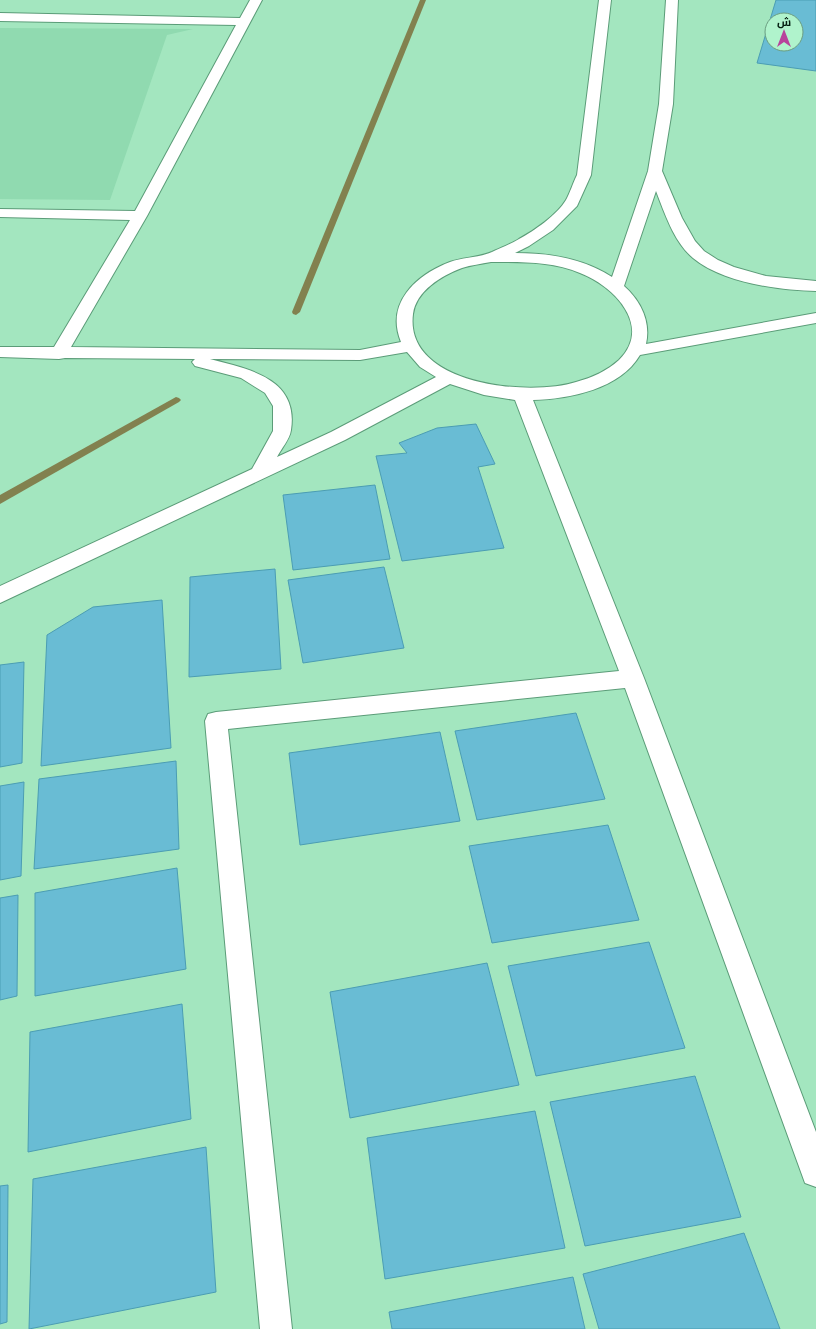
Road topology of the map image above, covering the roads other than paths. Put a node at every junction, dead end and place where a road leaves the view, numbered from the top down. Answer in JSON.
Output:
{"nodes":[{"id":1,"x":256,"y":0,"type":"edge"},
{"id":2,"x":605,"y":0,"type":"edge"},
{"id":3,"x":672,"y":0,"type":"edge"},
{"id":4,"x":0,"y":17,"type":"edge"},
{"id":5,"x":245,"y":22,"type":"junction"},
{"id":6,"x":655,"y":171,"type":"junction"},
{"id":7,"x":0,"y":213,"type":"edge"},
{"id":8,"x":140,"y":216,"type":"junction"},
{"id":9,"x":491,"y":257,"type":"junction"},
{"id":10,"x":816,"y":286,"type":"edge"},
{"id":11,"x":616,"y":287,"type":"junction"},
{"id":12,"x":816,"y":318,"type":"edge"},
{"id":13,"x":410,"y":346,"type":"junction"},
{"id":14,"x":634,"y":351,"type":"junction"},
{"id":15,"x":0,"y":352,"type":"edge"},
{"id":16,"x":59,"y":354,"type":"junction"},
{"id":17,"x":168,"y":354,"type":"junction"},
{"id":18,"x":450,"y":377,"type":"junction"},
{"id":19,"x":522,"y":394,"type":"junction"},
{"id":20,"x":259,"y":473,"type":"junction"},
{"id":21,"x":0,"y":595,"type":"edge"},
{"id":22,"x":633,"y":678,"type":"junction"},
{"id":23,"x":816,"y":1172,"type":"edge"},
{"id":24,"x":276,"y":1329,"type":"edge"}],
"edges":[{"from":1,"to":5,"type":"street"},
{"from":2,"to":9,"type":"street"},
{"from":3,"to":6,"type":"street"},
{"from":4,"to":5,"type":"street"},
{"from":5,"to":8,"type":"street"},
{"from":6,"to":10,"type":"street"},
{"from":6,"to":11,"type":"street"},
{"from":7,"to":8,"type":"street"},
{"from":8,"to":16,"type":"street"},
{"from":9,"to":11,"type":"street"},
{"from":9,"to":13,"type":"street"},
{"from":11,"to":14,"type":"street"},
{"from":12,"to":14,"type":"street"},
{"from":13,"to":17,"type":"street"},
{"from":13,"to":18,"type":"street"},
{"from":14,"to":19,"type":"street"},
{"from":15,"to":16,"type":"street"},
{"from":16,"to":17,"type":"street"},
{"from":17,"to":20,"type":"street"},
{"from":18,"to":19,"type":"street"},
{"from":18,"to":20,"type":"street"},
{"from":19,"to":22,"type":"street"},
{"from":20,"to":21,"type":"street"},
{"from":22,"to":23,"type":"street"},
{"from":22,"to":24,"type":"street"}]}
